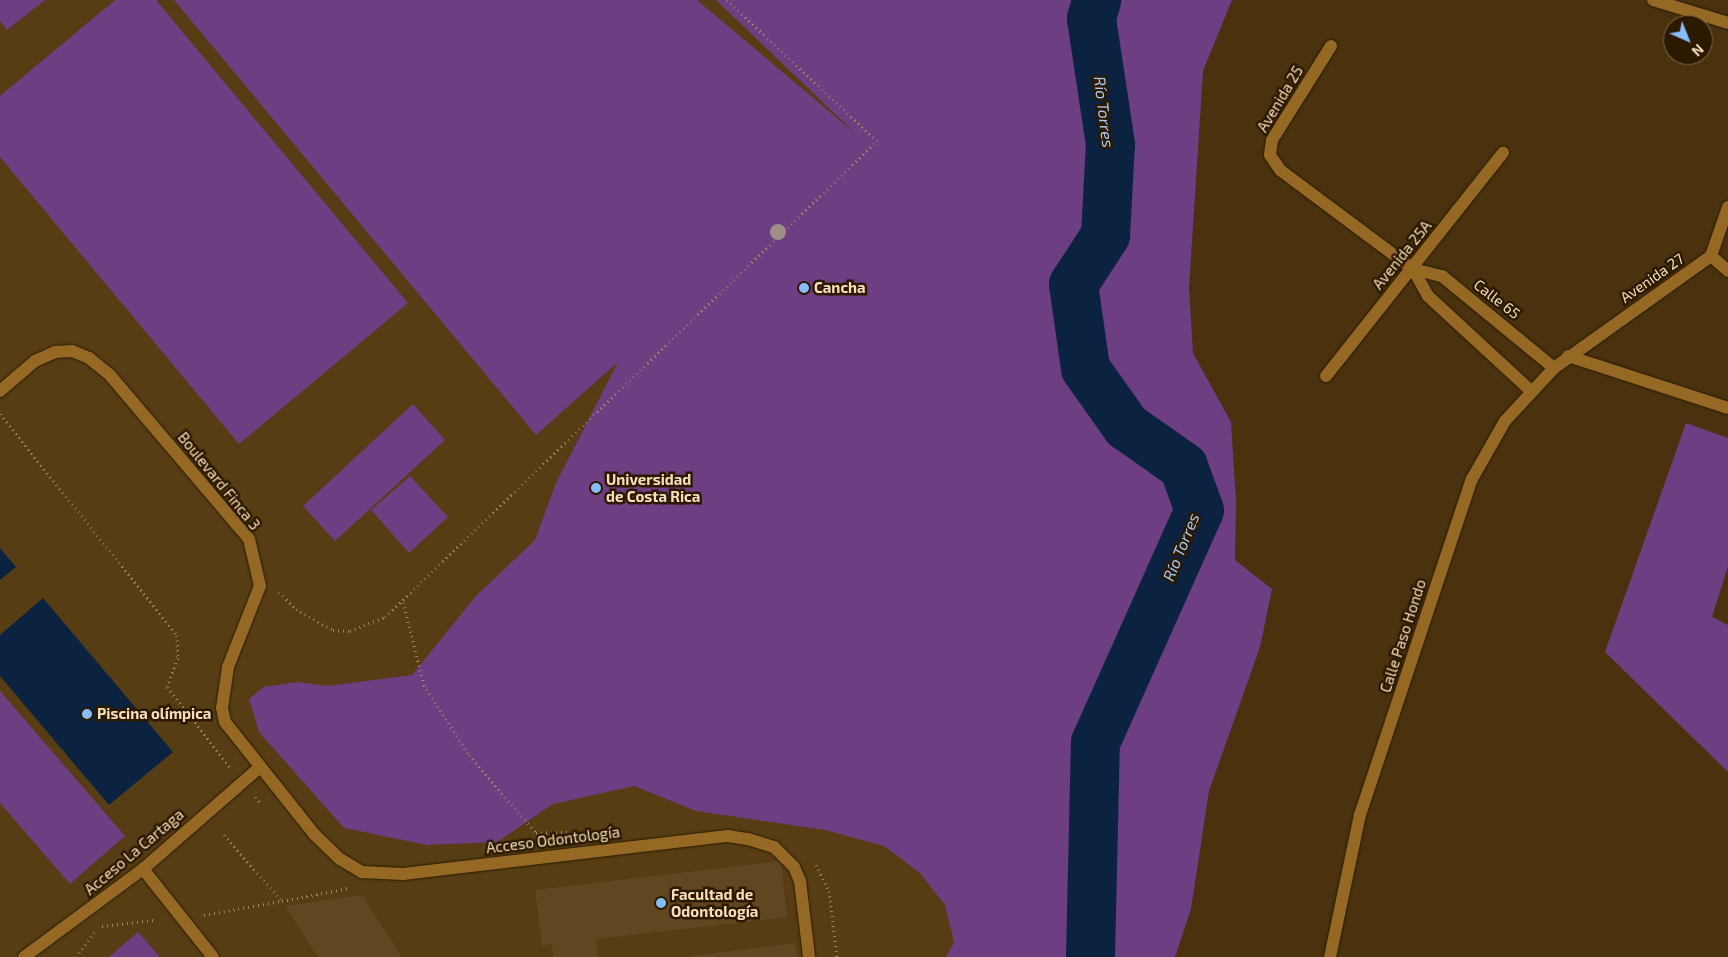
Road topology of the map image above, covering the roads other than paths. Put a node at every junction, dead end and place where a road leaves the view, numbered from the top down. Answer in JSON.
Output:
{"nodes":[{"id":1,"x":1653,"y":0,"type":"edge"},
{"id":2,"x":1728,"y":23,"type":"edge"},
{"id":3,"x":1331,"y":46,"type":"dead end"},
{"id":4,"x":1503,"y":153,"type":"dead end"},
{"id":5,"x":1280,"y":170,"type":"joint"},
{"id":6,"x":1728,"y":207,"type":"edge"},
{"id":7,"x":1711,"y":256,"type":"junction"},
{"id":8,"x":1413,"y":269,"type":"junction"},
{"id":9,"x":1728,"y":271,"type":"edge"},
{"id":10,"x":1568,"y":356,"type":"junction"},
{"id":11,"x":1554,"y":368,"type":"junction"},
{"id":12,"x":1326,"y":376,"type":"dead end"},
{"id":13,"x":0,"y":390,"type":"edge"},
{"id":14,"x":1531,"y":391,"type":"junction"},
{"id":15,"x":1728,"y":408,"type":"edge"},
{"id":16,"x":260,"y":767,"type":"junction"},
{"id":17,"x":142,"y":869,"type":"junction"},
{"id":18,"x":24,"y":957,"type":"edge"},
{"id":19,"x":213,"y":957,"type":"edge"},
{"id":20,"x":809,"y":957,"type":"edge"},
{"id":21,"x":1330,"y":957,"type":"edge"}],
"edges":[{"from":1,"to":2,"type":"street"},
{"from":3,"to":5,"type":"street","name":"Avenida 25"},
{"from":4,"to":8,"type":"street","name":"Avenida 25A"},
{"from":5,"to":8,"type":"street","name":"Calle 65"},
{"from":6,"to":7,"type":"street"},
{"from":7,"to":9,"type":"street"},
{"from":7,"to":10,"type":"street","name":"Avenida 27"},
{"from":8,"to":11,"type":"street","name":"Calle 65"},
{"from":8,"to":12,"type":"street","name":"Avenida 25A"},
{"from":8,"to":14,"type":"street","name":"Calle 65"},
{"from":10,"to":11,"type":"street","name":"Calle Paso Hondo"},
{"from":10,"to":15,"type":"street"},
{"from":11,"to":14,"type":"street","name":"Calle Paso Hondo"},
{"from":13,"to":16,"type":"street","name":"Boulevard Finca 3"},
{"from":14,"to":21,"type":"street","name":"Calle Paso Hondo"},
{"from":16,"to":17,"type":"street","name":"Acceso La Cartaga"},
{"from":16,"to":20,"type":"street","name":"Acceso Odontología"},
{"from":17,"to":18,"type":"street","name":"Acceso La Cartaga"},
{"from":17,"to":19,"type":"street"}]}
